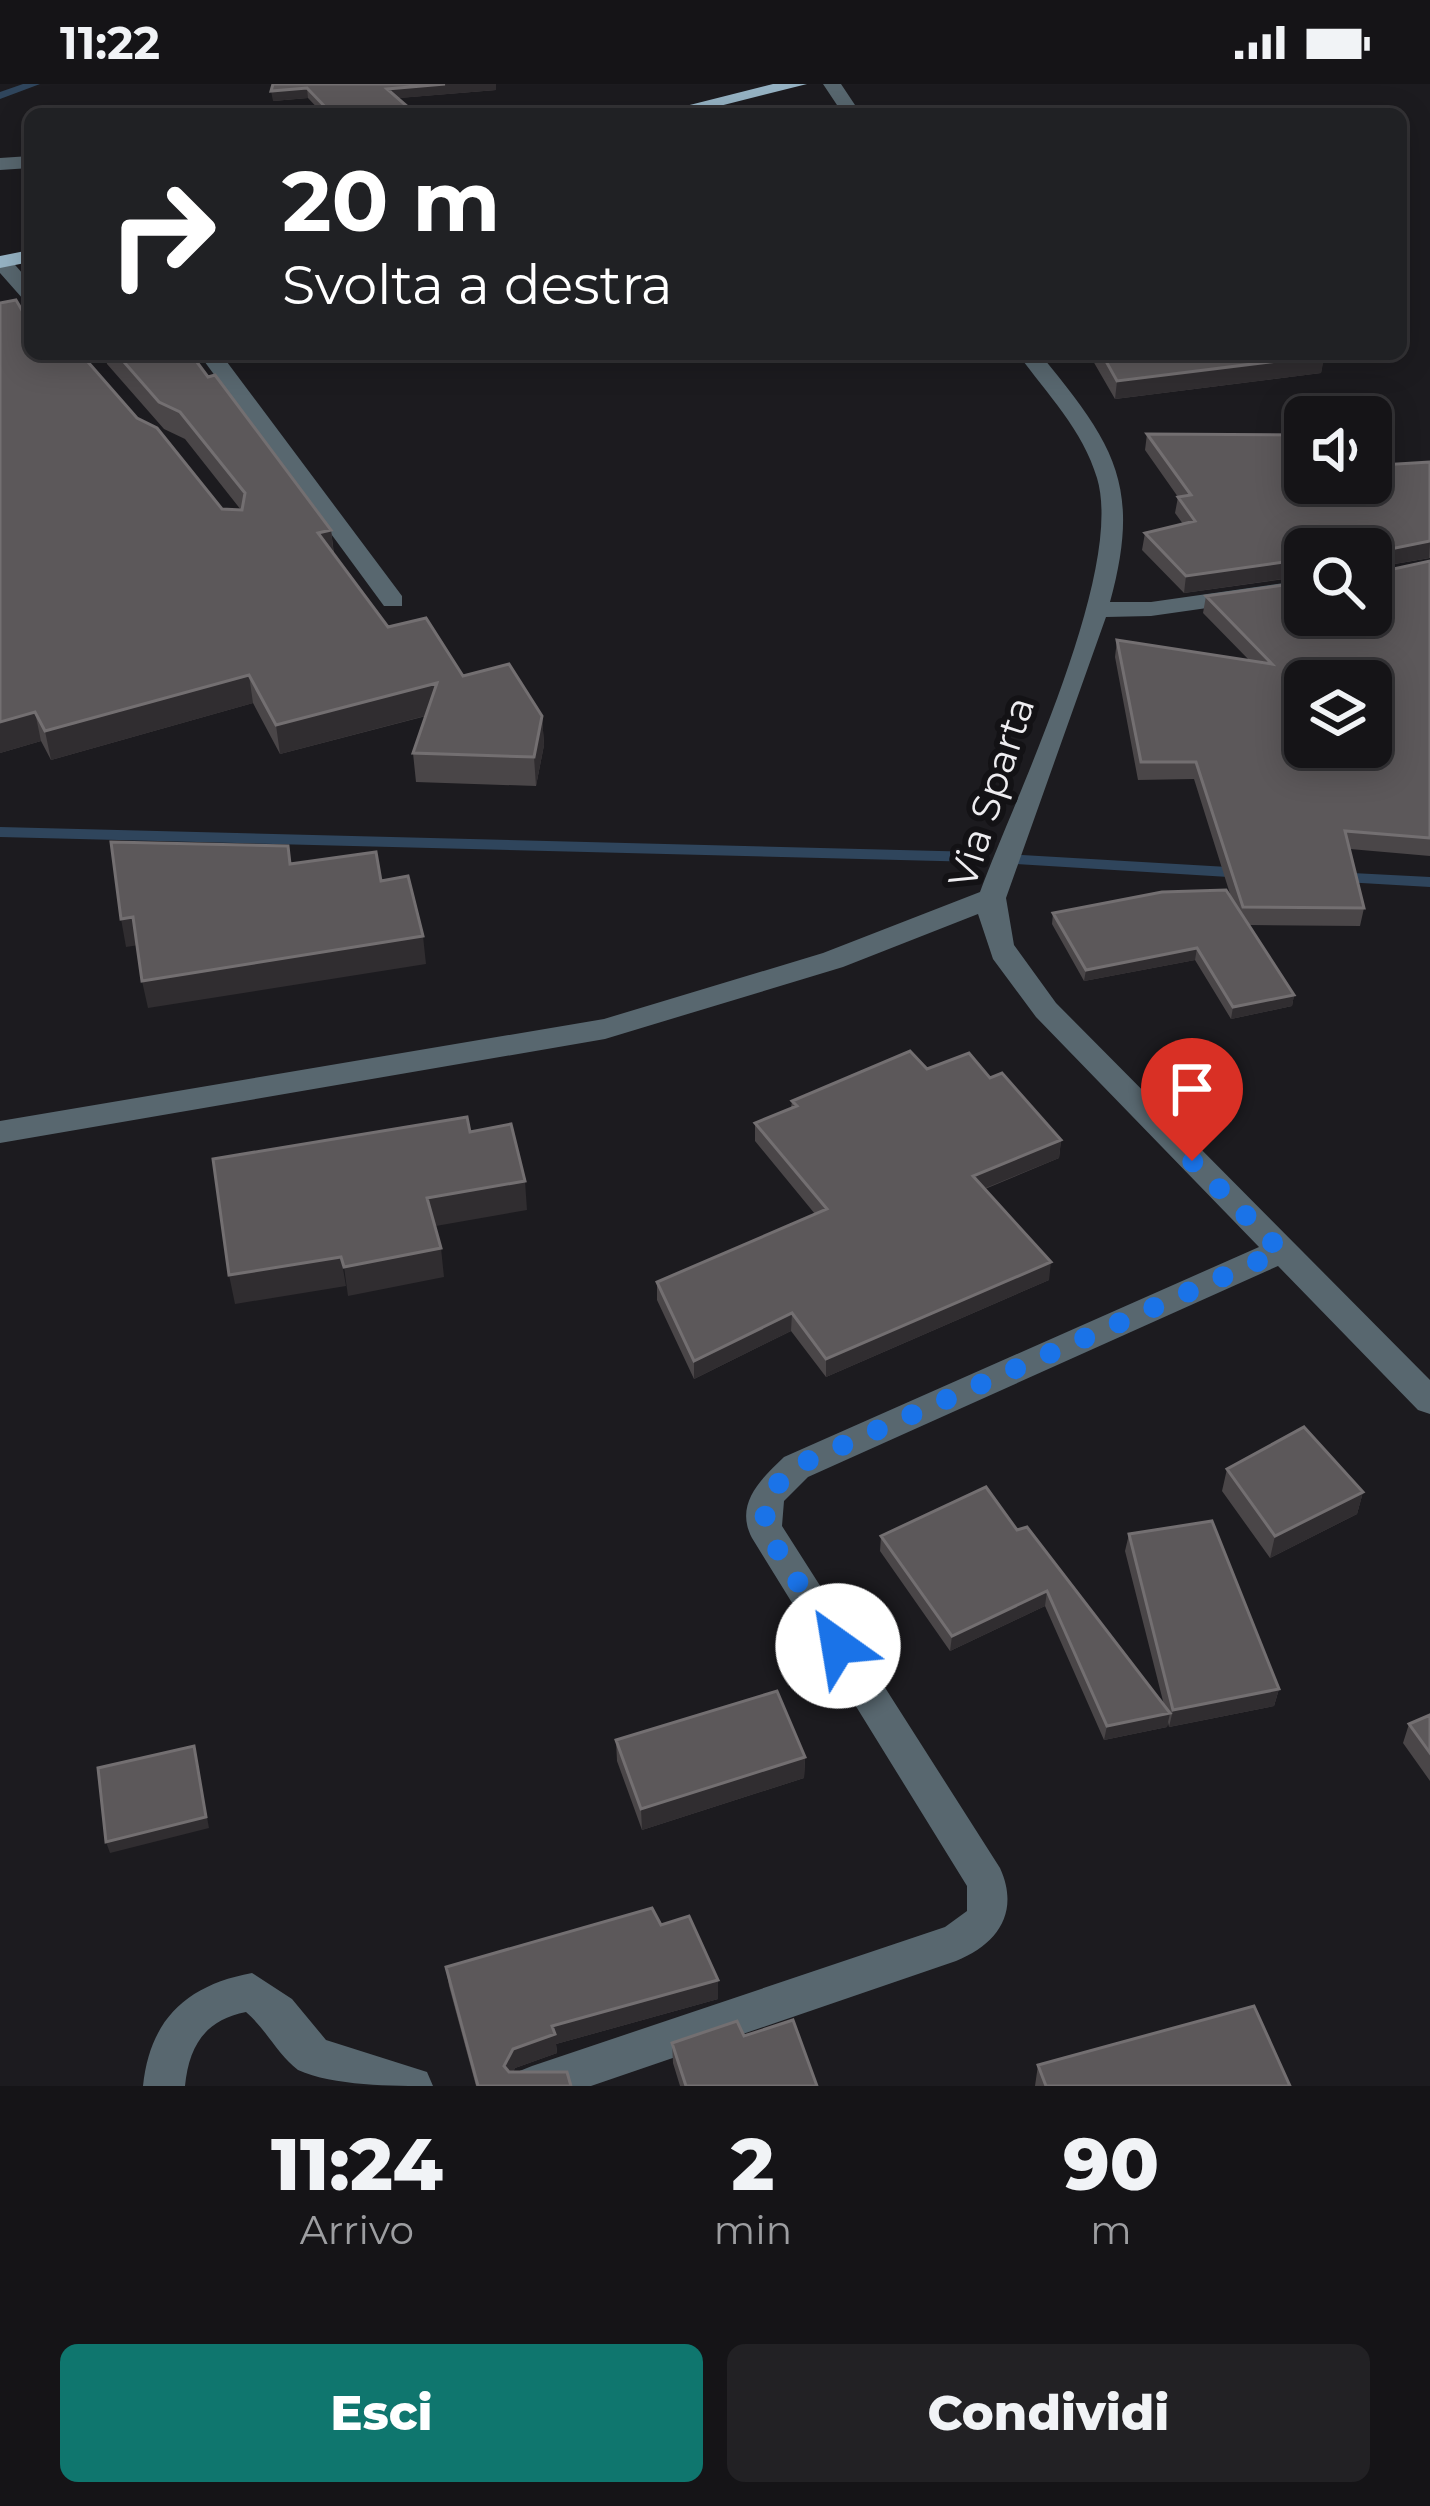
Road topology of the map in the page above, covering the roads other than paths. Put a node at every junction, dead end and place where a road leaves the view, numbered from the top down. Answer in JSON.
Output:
{"nodes":[{"id":1,"x":797,"y":84,"type":"edge"},
{"id":2,"x":691,"y":108,"type":"edge"},
{"id":3,"x":1,"y":262,"type":"edge"},
{"id":4,"x":24,"y":288,"type":"edge"},
{"id":5,"x":214,"y":360,"type":"edge"},
{"id":6,"x":1034,"y":360,"type":"edge"},
{"id":7,"x":1284,"y":590,"type":"edge"},
{"id":8,"x":393,"y":601,"type":"dead end"},
{"id":9,"x":1095,"y":610,"type":"junction"},
{"id":10,"x":992,"y":898,"type":"junction"},
{"id":11,"x":0,"y":1132,"type":"edge"},
{"id":12,"x":1281,"y":1251,"type":"junction"},
{"id":13,"x":1430,"y":1401,"type":"edge"},
{"id":14,"x":164,"y":2086,"type":"edge"},
{"id":15,"x":412,"y":2086,"type":"edge"},
{"id":16,"x":532,"y":2086,"type":"edge"}],
"edges":[{"from":1,"to":2,"type":"main road"},
{"from":3,"to":4,"type":"street"},
{"from":5,"to":8,"type":"street"},
{"from":6,"to":9,"type":"street","name":"Via Sparta"},
{"from":7,"to":9,"type":"street"},
{"from":9,"to":10,"type":"street","name":"Via Sparta"},
{"from":10,"to":11,"type":"street"},
{"from":10,"to":12,"type":"street","name":"Via Sparta"},
{"from":12,"to":13,"type":"street","name":"Via Sparta"},
{"from":12,"to":16,"type":"street"},
{"from":14,"to":15,"type":"street"}]}
